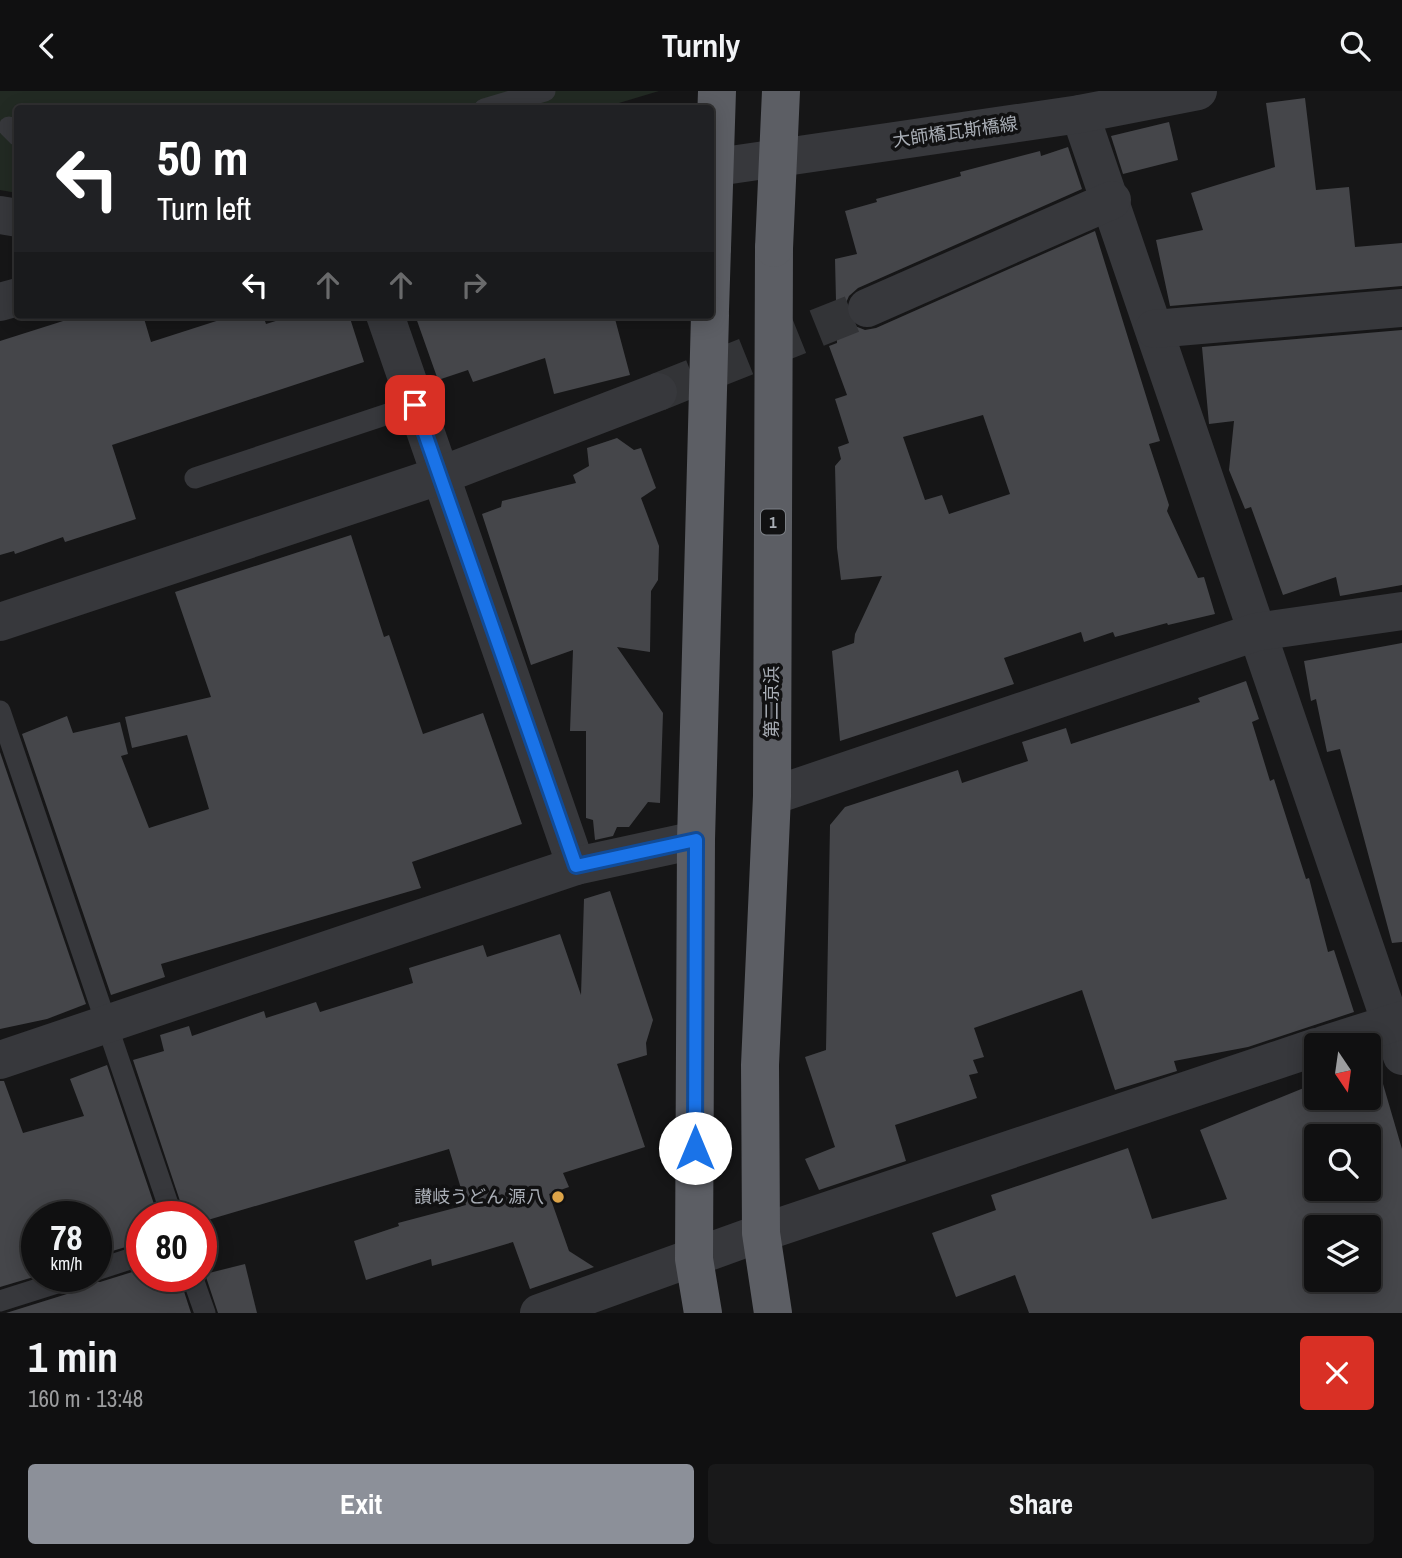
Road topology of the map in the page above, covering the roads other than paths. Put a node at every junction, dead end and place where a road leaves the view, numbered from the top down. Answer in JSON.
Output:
{"nodes":[{"id":1,"x":545,"y":91,"type":"edge"},
{"id":2,"x":717,"y":91,"type":"edge"},
{"id":3,"x":781,"y":91,"type":"edge"},
{"id":4,"x":1198,"y":91,"type":"edge"},
{"id":5,"x":498,"y":105,"type":"edge"},
{"id":6,"x":1080,"y":114,"type":"junction"},
{"id":7,"x":714,"y":167,"type":"edge"},
{"id":8,"x":714,"y":186,"type":"edge"},
{"id":9,"x":1112,"y":200,"type":"junction"},
{"id":10,"x":1402,"y":307,"type":"edge"},
{"id":11,"x":867,"y":308,"type":"tunnel mouth"},
{"id":12,"x":386,"y":319,"type":"edge"},
{"id":13,"x":710,"y":319,"type":"edge"},
{"id":14,"x":1154,"y":329,"type":"junction"},
{"id":15,"x":658,"y":392,"type":"tunnel mouth"},
{"id":16,"x":415,"y":405,"type":"junction"},
{"id":17,"x":439,"y":476,"type":"junction"},
{"id":18,"x":195,"y":478,"type":"dead end"},
{"id":19,"x":1402,"y":611,"type":"edge"},
{"id":20,"x":0,"y":622,"type":"edge"},
{"id":21,"x":1256,"y":632,"type":"junction"},
{"id":22,"x":0,"y":711,"type":"edge"},
{"id":23,"x":772,"y":796,"type":"junction"},
{"id":24,"x":696,"y":840,"type":"junction"},
{"id":25,"x":576,"y":866,"type":"junction"},
{"id":26,"x":109,"y":1024,"type":"junction"},
{"id":27,"x":1398,"y":1033,"type":"edge"},
{"id":28,"x":1304,"y":1051,"type":"edge"},
{"id":29,"x":0,"y":1061,"type":"edge"},
{"id":30,"x":167,"y":1201,"type":"edge"},
{"id":31,"x":761,"y":1233,"type":"junction"},
{"id":32,"x":694,"y":1259,"type":"junction"},
{"id":33,"x":28,"y":1292,"type":"edge"},
{"id":34,"x":198,"y":1292,"type":"edge"},
{"id":35,"x":0,"y":1301,"type":"edge"},
{"id":36,"x":205,"y":1313,"type":"edge"},
{"id":37,"x":538,"y":1313,"type":"edge"},
{"id":38,"x":703,"y":1313,"type":"edge"},
{"id":39,"x":773,"y":1313,"type":"edge"}],
"edges":[{"from":1,"to":5,"type":"lane"},
{"from":2,"to":8,"type":"highway","bridge":true},
{"from":3,"to":23,"type":"highway","name":"第二京浜","number":"1","bridge":true},
{"from":4,"to":6,"type":"street","name":"大師橋瓦斯橋線"},
{"from":6,"to":7,"type":"street","name":"大師橋瓦斯橋線"},
{"from":6,"to":9,"type":"street"},
{"from":9,"to":11,"type":"street"},
{"from":9,"to":14,"type":"street"},
{"from":10,"to":14,"type":"street"},
{"from":12,"to":16,"type":"street"},
{"from":13,"to":24,"type":"highway"},
{"from":14,"to":21,"type":"street"},
{"from":15,"to":17,"type":"street"},
{"from":16,"to":17,"type":"street"},
{"from":16,"to":18,"type":"lane"},
{"from":17,"to":20,"type":"street"},
{"from":17,"to":25,"type":"street"},
{"from":19,"to":21,"type":"street"},
{"from":21,"to":23,"type":"street"},
{"from":21,"to":27,"type":"street"},
{"from":22,"to":26,"type":"lane"},
{"from":23,"to":31,"type":"highway","name":"第二京浜","number":"1"},
{"from":24,"to":25,"type":"street"},
{"from":24,"to":32,"type":"highway"},
{"from":25,"to":26,"type":"street"},
{"from":26,"to":29,"type":"street"},
{"from":26,"to":30,"type":"lane"},
{"from":28,"to":31,"type":"street"},
{"from":31,"to":32,"type":"street"},
{"from":31,"to":39,"type":"highway","name":"第二京浜","number":"1"},
{"from":32,"to":37,"type":"street"},
{"from":32,"to":38,"type":"highway"},
{"from":33,"to":35,"type":"lane"},
{"from":34,"to":36,"type":"lane"}]}
